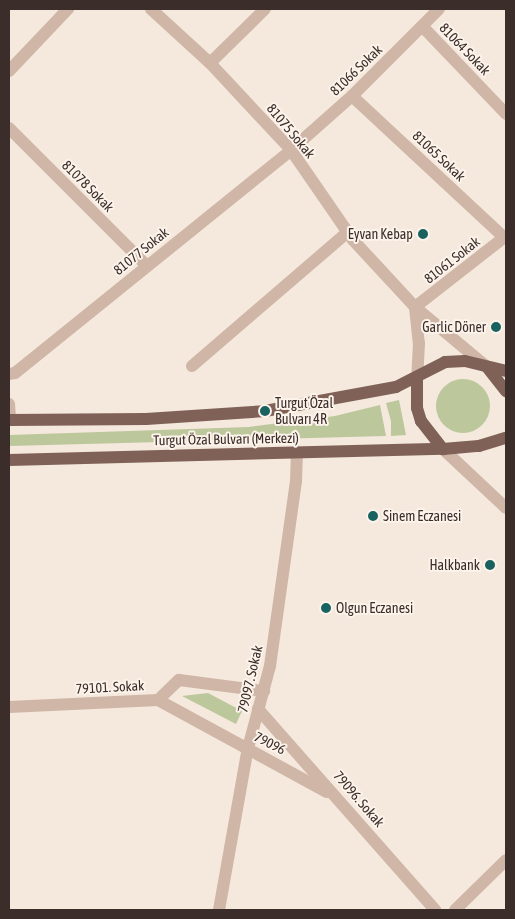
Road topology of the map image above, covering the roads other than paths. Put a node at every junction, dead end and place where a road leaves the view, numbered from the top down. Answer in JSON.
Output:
{"nodes":[{"id":1,"x":68,"y":9,"type":"edge"},
{"id":2,"x":151,"y":9,"type":"edge"},
{"id":3,"x":265,"y":9,"type":"edge"},
{"id":4,"x":439,"y":9,"type":"edge"},
{"id":5,"x":422,"y":26,"type":"junction"},
{"id":6,"x":210,"y":63,"type":"junction"},
{"id":7,"x":9,"y":71,"type":"edge"},
{"id":8,"x":352,"y":96,"type":"junction"},
{"id":9,"x":506,"y":114,"type":"edge"},
{"id":10,"x":9,"y":128,"type":"edge"},
{"id":11,"x":291,"y":150,"type":"junction"},
{"id":12,"x":348,"y":232,"type":"junction"},
{"id":13,"x":505,"y":237,"type":"edge"},
{"id":14,"x":146,"y":265,"type":"junction"},
{"id":15,"x":415,"y":307,"type":"junction"},
{"id":16,"x":192,"y":366,"type":"dead end"},
{"id":17,"x":487,"y":367,"type":"junction"},
{"id":18,"x":506,"y":371,"type":"edge"},
{"id":19,"x":9,"y":374,"type":"edge"},
{"id":20,"x":417,"y":378,"type":"junction"},
{"id":21,"x":506,"y":391,"type":"edge"},
{"id":22,"x":9,"y":404,"type":"edge"},
{"id":23,"x":10,"y":420,"type":"edge"},
{"id":24,"x":506,"y":438,"type":"edge"},
{"id":25,"x":443,"y":449,"type":"junction"},
{"id":26,"x":297,"y":452,"type":"junction"},
{"id":27,"x":9,"y":460,"type":"edge"},
{"id":28,"x":506,"y":508,"type":"edge"},
{"id":29,"x":264,"y":691,"type":"junction"},
{"id":30,"x":158,"y":700,"type":"junction"},
{"id":31,"x":9,"y":707,"type":"edge"},
{"id":32,"x":258,"y":709,"type":"junction"},
{"id":33,"x":248,"y":748,"type":"junction"},
{"id":34,"x":341,"y":801,"type":"junction"},
{"id":35,"x":506,"y":860,"type":"edge"},
{"id":36,"x":219,"y":910,"type":"edge"},
{"id":37,"x":435,"y":910,"type":"edge"},
{"id":38,"x":455,"y":910,"type":"edge"}],
"edges":[{"from":1,"to":7,"type":"street"},
{"from":2,"to":6,"type":"street","name":"81075 Sokak"},
{"from":3,"to":6,"type":"street"},
{"from":4,"to":5,"type":"street","name":"81066 Sokak"},
{"from":5,"to":8,"type":"street","name":"81066 Sokak"},
{"from":5,"to":9,"type":"street","name":"81064 Sokak"},
{"from":6,"to":11,"type":"street","name":"81075 Sokak"},
{"from":8,"to":11,"type":"street","name":"81066 Sokak"},
{"from":8,"to":13,"type":"street","name":"81065 Sokak"},
{"from":10,"to":14,"type":"street","name":"81078 Sokak"},
{"from":11,"to":12,"type":"street","name":"81075 Sokak"},
{"from":11,"to":14,"type":"street","name":"81077 Sokak"},
{"from":12,"to":15,"type":"street","name":"81075 Sokak"},
{"from":12,"to":16,"type":"street"},
{"from":13,"to":15,"type":"street","name":"81061 Sokak"},
{"from":14,"to":19,"type":"street","name":"81077 Sokak"},
{"from":15,"to":17,"type":"street","name":"81075 Sokak"},
{"from":15,"to":20,"type":"street"},
{"from":17,"to":18,"type":"main road"},
{"from":17,"to":20,"type":"main road","name":"Turgut Özal Bulvarı (Merkezi)"},
{"from":17,"to":21,"type":"main road"},
{"from":20,"to":23,"type":"main road","name":"Turgut Özal Bulvarı (Merkezi)"},
{"from":20,"to":25,"type":"main road"},
{"from":22,"to":23,"type":"street"},
{"from":24,"to":25,"type":"main road","name":"Turgut Özal Bulvarı (Merkezi)"},
{"from":25,"to":26,"type":"main road","name":"Turgut Özal Bulvarı (Merkezi)"},
{"from":25,"to":28,"type":"street"},
{"from":26,"to":27,"type":"main road","name":"Turgut Özal Bulvarı (Merkezi)"},
{"from":26,"to":29,"type":"street","name":"79097. Sokak"},
{"from":29,"to":30,"type":"street","name":"79101. Sokak"},
{"from":29,"to":32,"type":"street","name":"79097. Sokak"},
{"from":30,"to":31,"type":"street","name":"79101. Sokak"},
{"from":30,"to":33,"type":"street","name":"79096"},
{"from":32,"to":33,"type":"street","name":"79097. Sokak"},
{"from":32,"to":34,"type":"street","name":"79096. Sokak"},
{"from":33,"to":34,"type":"street","name":"79096"},
{"from":33,"to":36,"type":"street","name":"79097. Sokak"},
{"from":34,"to":37,"type":"street","name":"79096. Sokak"},
{"from":35,"to":38,"type":"street"}]}
